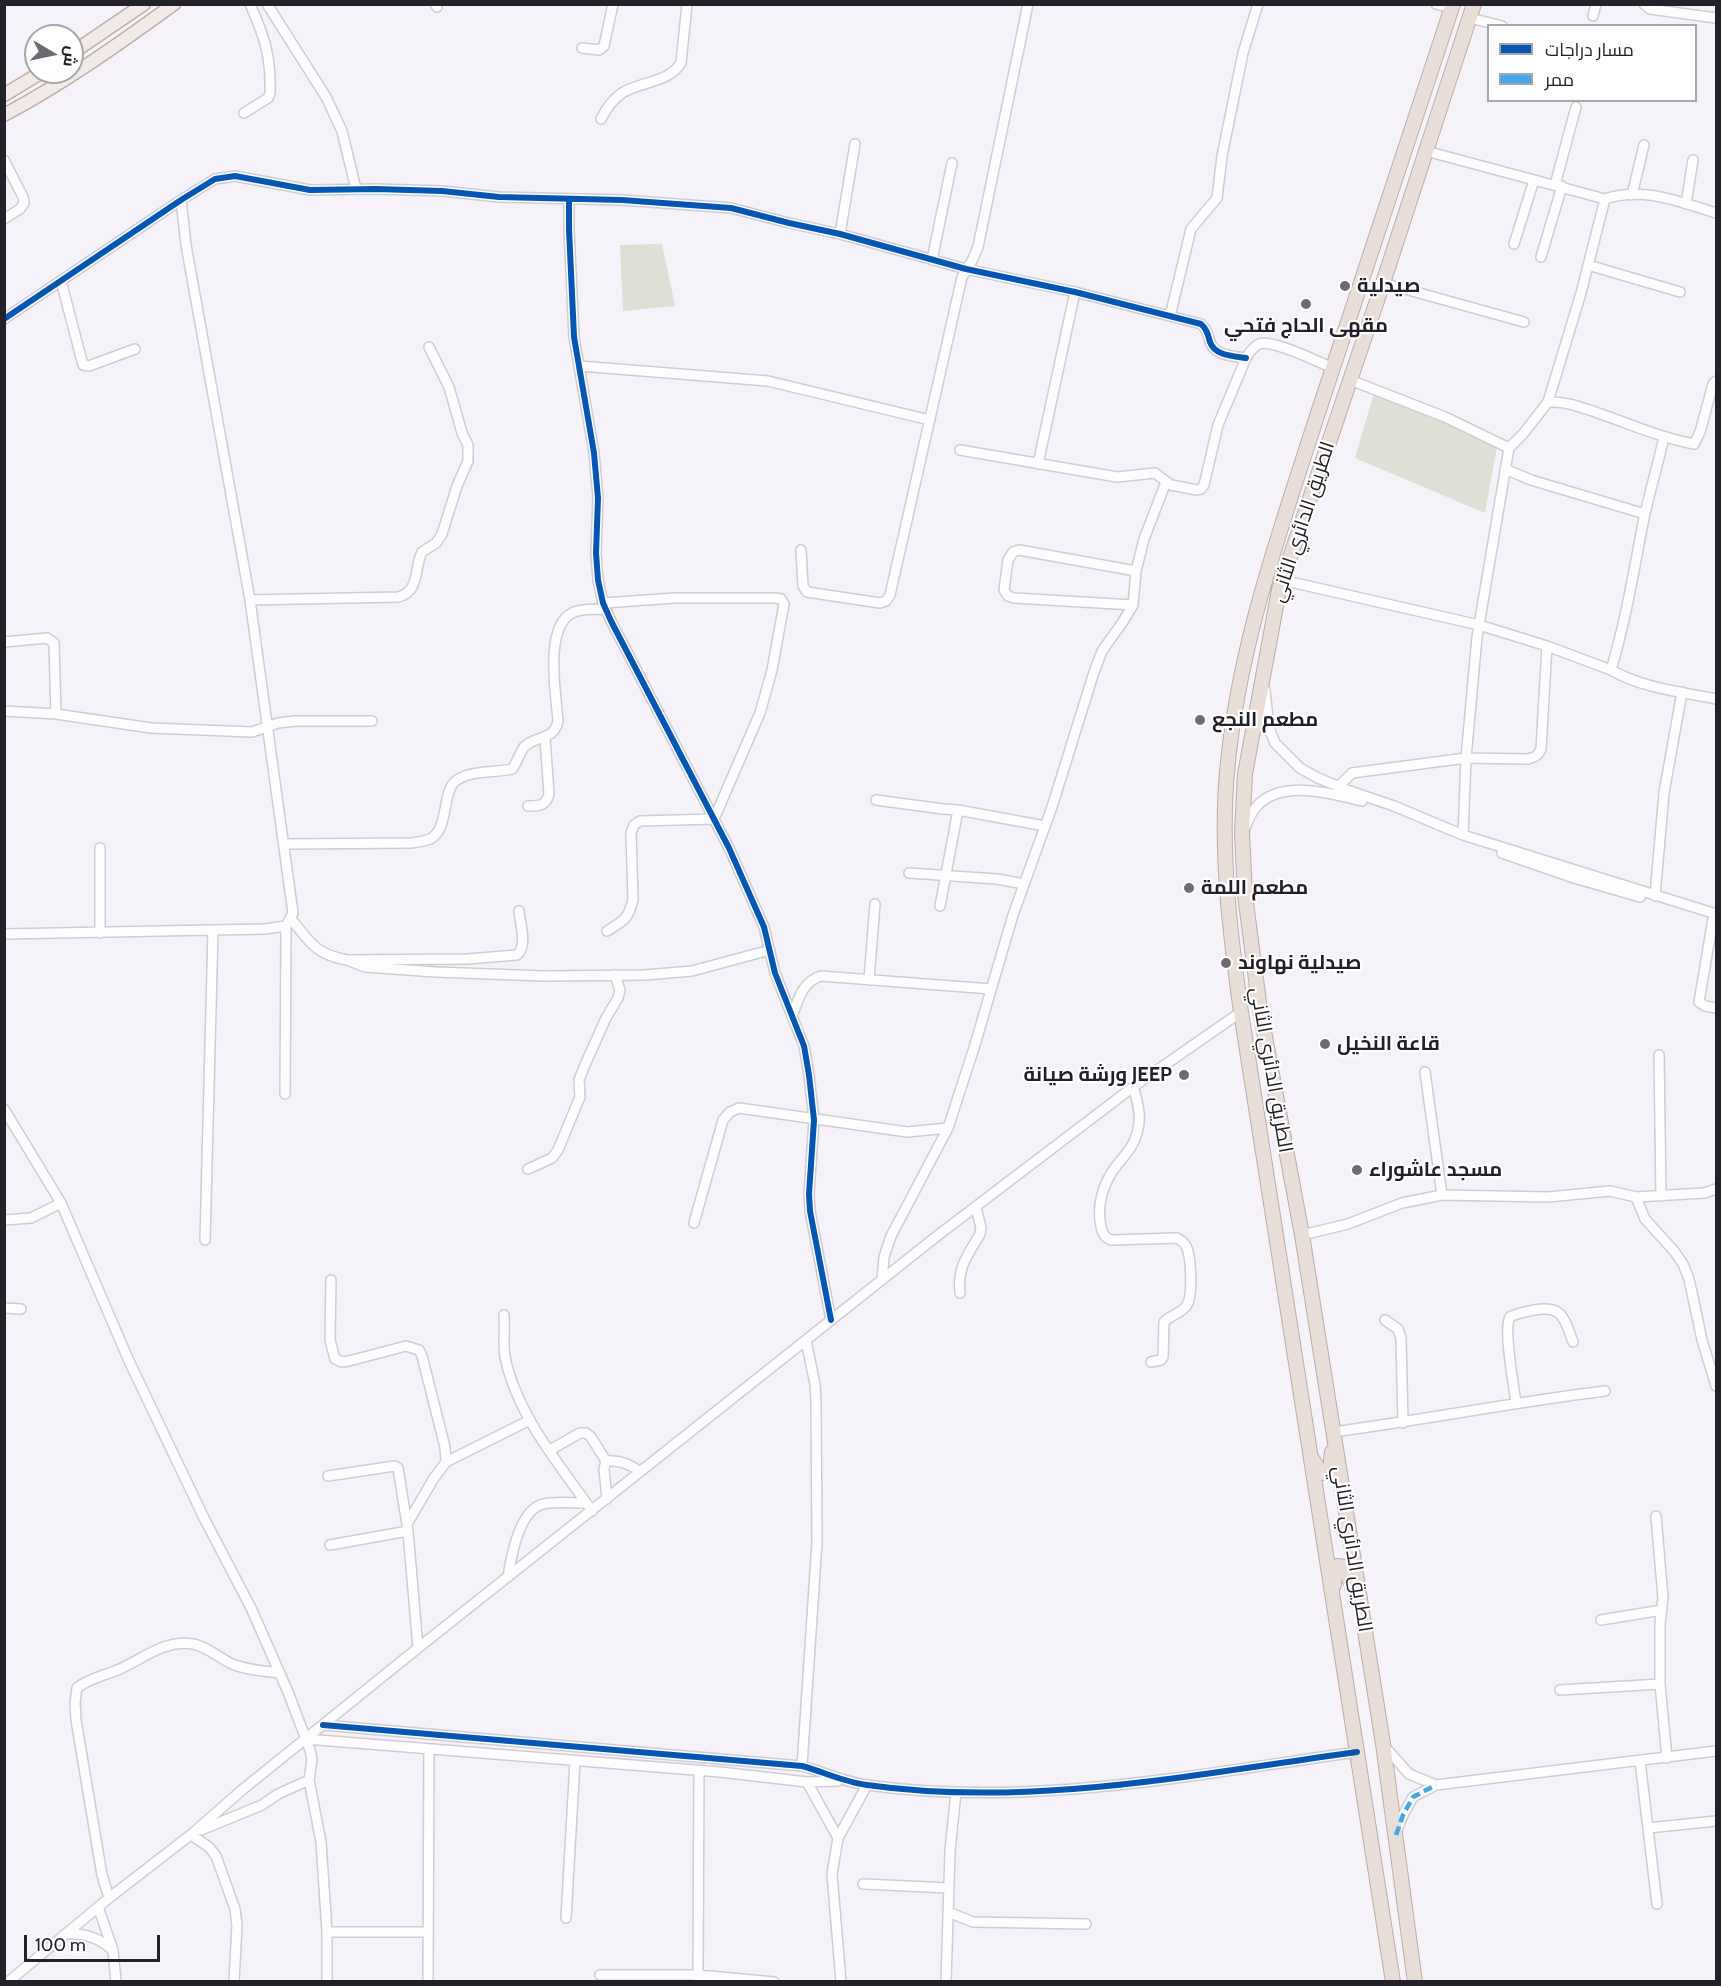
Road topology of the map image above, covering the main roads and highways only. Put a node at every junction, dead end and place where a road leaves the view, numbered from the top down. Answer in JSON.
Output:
{"nodes":[{"id":1,"x":144,"y":4,"type":"edge"},
{"id":2,"x":174,"y":4,"type":"edge"},
{"id":3,"x":1452,"y":6,"type":"edge"},
{"id":4,"x":1472,"y":11,"type":"edge"},
{"id":5,"x":84,"y":45,"type":"edge"},
{"id":6,"x":24,"y":82,"type":"edge"},
{"id":7,"x":4,"y":94,"type":"edge"},
{"id":8,"x":4,"y":115,"type":"edge"},
{"id":9,"x":1333,"y":1432,"type":"junction"},
{"id":10,"x":1309,"y":1446,"type":"junction"},
{"id":11,"x":1333,"y":1609,"type":"junction"},
{"id":12,"x":1383,"y":1744,"type":"junction"},
{"id":13,"x":1393,"y":1982,"type":"edge"},
{"id":14,"x":1415,"y":1982,"type":"edge"}],
"edges":[{"from":1,"to":5,"type":"main road"},
{"from":2,"to":8,"type":"main road"},
{"from":3,"to":10,"type":"highway","name":"الطريق الدائري الثاني"},
{"from":4,"to":9,"type":"highway","name":"الطريق الدائري الثاني"},
{"from":6,"to":7,"type":"main road"},
{"from":9,"to":10,"type":"highway"},
{"from":9,"to":12,"type":"highway","name":"الطريق الدائري الثاني"},
{"from":10,"to":11,"type":"highway","name":"الطريق الدائري الثاني"},
{"from":11,"to":12,"type":"highway"},
{"from":11,"to":13,"type":"highway","name":"الطريق الدائري الثاني"},
{"from":12,"to":14,"type":"highway","name":"الطريق الدائري الثاني"}]}
